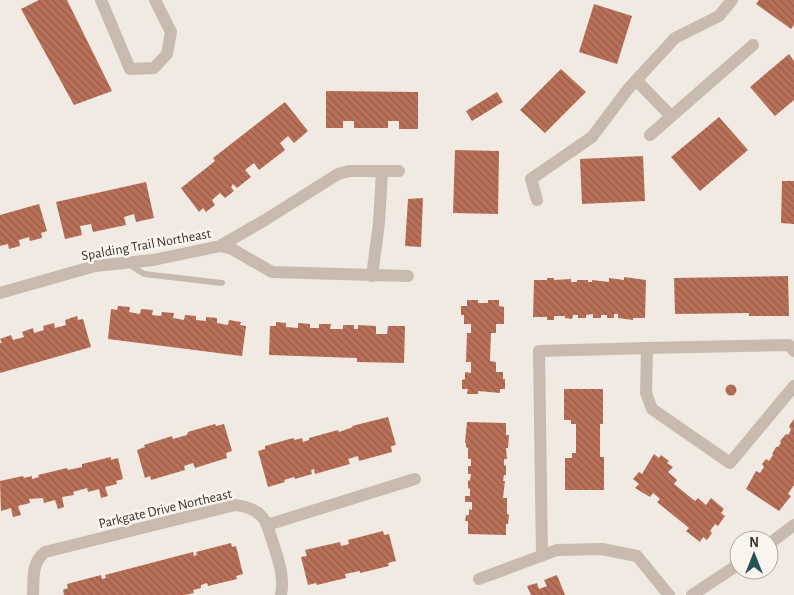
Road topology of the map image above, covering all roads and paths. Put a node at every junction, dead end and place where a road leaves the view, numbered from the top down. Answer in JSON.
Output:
{"nodes":[{"id":1,"x":101,"y":0,"type":"edge"},
{"id":2,"x":155,"y":0,"type":"edge"},
{"id":3,"x":732,"y":0,"type":"edge"},
{"id":4,"x":753,"y":45,"type":"dead end"},
{"id":5,"x":636,"y":80,"type":"junction"},
{"id":6,"x":672,"y":116,"type":"junction"},
{"id":7,"x":650,"y":135,"type":"dead end"},
{"id":8,"x":399,"y":171,"type":"dead end"},
{"id":9,"x":382,"y":172,"type":"junction"},
{"id":10,"x":538,"y":200,"type":"dead end"},
{"id":11,"x":220,"y":246,"type":"junction"},
{"id":12,"x":126,"y":263,"type":"junction"},
{"id":13,"x":372,"y":276,"type":"junction"},
{"id":14,"x":408,"y":276,"type":"dead end"},
{"id":15,"x":222,"y":283,"type":"dead end"},
{"id":16,"x":0,"y":293,"type":"edge"},
{"id":17,"x":647,"y":348,"type":"junction"},
{"id":18,"x":794,"y":351,"type":"edge"},
{"id":19,"x":794,"y":386,"type":"edge"},
{"id":20,"x":415,"y":479,"type":"dead end"},
{"id":21,"x":266,"y":525,"type":"junction"},
{"id":22,"x":794,"y":525,"type":"edge"},
{"id":23,"x":779,"y":536,"type":"edge"},
{"id":24,"x":542,"y":556,"type":"junction"},
{"id":25,"x":729,"y":571,"type":"edge"},
{"id":26,"x":479,"y":579,"type":"dead end"},
{"id":27,"x":33,"y":595,"type":"edge"},
{"id":28,"x":281,"y":595,"type":"edge"},
{"id":29,"x":669,"y":595,"type":"edge"},
{"id":30,"x":692,"y":595,"type":"edge"}],
"edges":[{"from":1,"to":2,"type":"street"},
{"from":3,"to":5,"type":"street"},
{"from":4,"to":6,"type":"street"},
{"from":5,"to":6,"type":"street"},
{"from":5,"to":10,"type":"street"},
{"from":6,"to":7,"type":"street"},
{"from":8,"to":9,"type":"street","name":"Spalding Trail Northeast"},
{"from":9,"to":11,"type":"street","name":"Spalding Trail Northeast"},
{"from":9,"to":13,"type":"street"},
{"from":11,"to":12,"type":"street","name":"Spalding Trail Northeast"},
{"from":11,"to":13,"type":"street"},
{"from":12,"to":15,"type":"lane"},
{"from":12,"to":16,"type":"street","name":"Spalding Trail Northeast"},
{"from":13,"to":14,"type":"street"},
{"from":17,"to":18,"type":"street"},
{"from":17,"to":19,"type":"street"},
{"from":17,"to":24,"type":"street"},
{"from":20,"to":21,"type":"street"},
{"from":21,"to":27,"type":"street","name":"Parkgate Drive Northeast"},
{"from":21,"to":28,"type":"street"},
{"from":22,"to":23,"type":"street"},
{"from":24,"to":26,"type":"street"},
{"from":24,"to":29,"type":"street"},
{"from":25,"to":30,"type":"street"}]}
